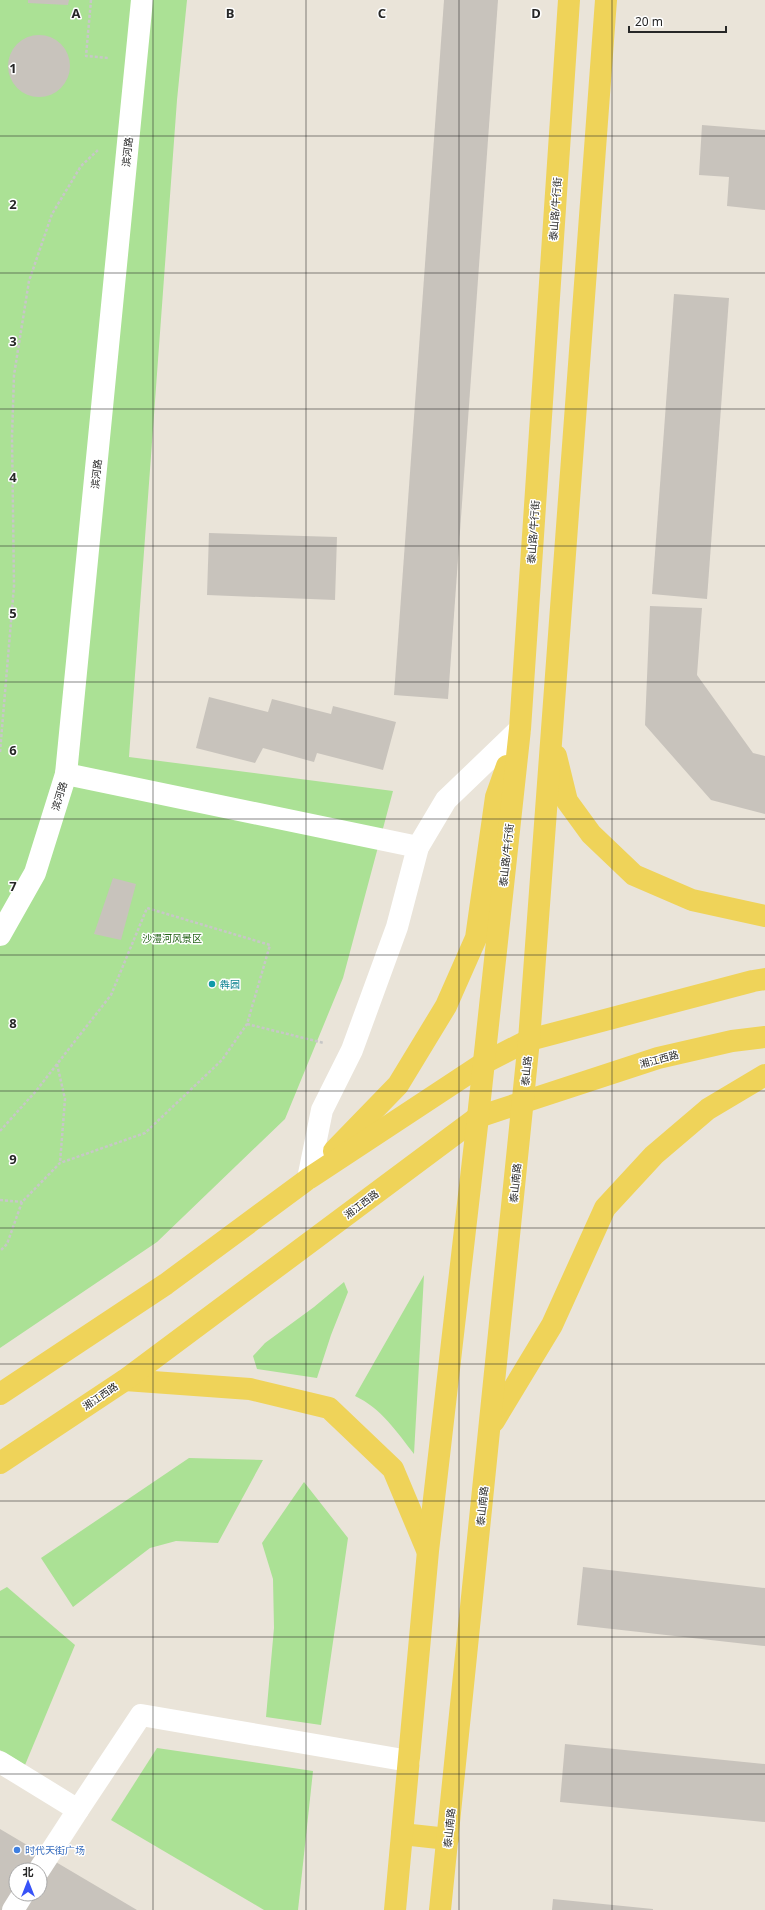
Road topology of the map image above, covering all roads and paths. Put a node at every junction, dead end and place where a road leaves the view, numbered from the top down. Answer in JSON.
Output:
{"nodes":[{"id":1,"x":91,"y":0,"type":"edge"},
{"id":2,"x":142,"y":0,"type":"edge"},
{"id":3,"x":569,"y":0,"type":"edge"},
{"id":4,"x":606,"y":0,"type":"edge"},
{"id":5,"x":136,"y":60,"type":"junction"},
{"id":6,"x":128,"y":141,"type":"junction"},
{"id":7,"x":520,"y":729,"type":"junction"},
{"id":8,"x":551,"y":736,"type":"junction"},
{"id":9,"x":0,"y":752,"type":"edge"},
{"id":10,"x":66,"y":774,"type":"junction"},
{"id":11,"x":418,"y":847,"type":"junction"},
{"id":12,"x":765,"y":916,"type":"edge"},
{"id":13,"x":0,"y":935,"type":"edge"},
{"id":14,"x":765,"y":979,"type":"edge"},
{"id":15,"x":247,"y":1024,"type":"junction"},
{"id":16,"x":765,"y":1037,"type":"edge"},
{"id":17,"x":529,"y":1040,"type":"junction"},
{"id":18,"x":352,"y":1050,"type":"junction"},
{"id":19,"x":484,"y":1063,"type":"junction"},
{"id":20,"x":57,"y":1064,"type":"junction"},
{"id":21,"x":765,"y":1075,"type":"edge"},
{"id":22,"x":523,"y":1101,"type":"junction"},
{"id":23,"x":478,"y":1117,"type":"junction"},
{"id":24,"x":0,"y":1131,"type":"edge"},
{"id":25,"x":60,"y":1163,"type":"junction"},
{"id":26,"x":308,"y":1178,"type":"junction"},
{"id":27,"x":0,"y":1200,"type":"edge"},
{"id":28,"x":22,"y":1202,"type":"junction"},
{"id":29,"x":0,"y":1251,"type":"edge"},
{"id":30,"x":125,"y":1380,"type":"junction"},
{"id":31,"x":0,"y":1394,"type":"edge"},
{"id":32,"x":490,"y":1427,"type":"junction"},
{"id":33,"x":0,"y":1463,"type":"edge"},
{"id":34,"x":428,"y":1551,"type":"junction"},
{"id":35,"x":409,"y":1761,"type":"junction"},
{"id":36,"x":0,"y":1762,"type":"edge"},
{"id":37,"x":78,"y":1810,"type":"junction"},
{"id":38,"x":402,"y":1834,"type":"junction"},
{"id":39,"x":448,"y":1839,"type":"junction"},
{"id":40,"x":44,"y":1862,"type":"edge"},
{"id":41,"x":395,"y":1910,"type":"edge"},
{"id":42,"x":440,"y":1910,"type":"edge"}],
"edges":[{"from":1,"to":5,"type":"path"},
{"from":2,"to":5,"type":"street","name":"滨河路"},
{"from":3,"to":7,"type":"main road","name":"泰山路/牛行街"},
{"from":4,"to":8,"type":"main road"},
{"from":5,"to":6,"type":"street","name":"滨河路"},
{"from":6,"to":9,"type":"path"},
{"from":6,"to":10,"type":"street","name":"滨河路"},
{"from":7,"to":11,"type":"street"},
{"from":7,"to":19,"type":"main road","name":"泰山路/牛行街"},
{"from":7,"to":26,"type":"main road"},
{"from":8,"to":12,"type":"main road"},
{"from":8,"to":17,"type":"main road"},
{"from":10,"to":11,"type":"street"},
{"from":10,"to":13,"type":"street","name":"滨河路"},
{"from":11,"to":18,"type":"street"},
{"from":14,"to":17,"type":"main road"},
{"from":15,"to":18,"type":"path"},
{"from":15,"to":20,"type":"path"},
{"from":15,"to":25,"type":"path"},
{"from":16,"to":22,"type":"main road","name":"湘江西路"},
{"from":17,"to":19,"type":"main road"},
{"from":17,"to":22,"type":"main road","name":"泰山路"},
{"from":18,"to":26,"type":"street"},
{"from":19,"to":23,"type":"main road"},
{"from":19,"to":26,"type":"main road"},
{"from":20,"to":24,"type":"path"},
{"from":20,"to":25,"type":"path"},
{"from":21,"to":32,"type":"main road"},
{"from":22,"to":23,"type":"main road","name":"湘江西路"},
{"from":22,"to":32,"type":"main road","name":"泰山南路"},
{"from":23,"to":30,"type":"main road","name":"湘江西路"},
{"from":23,"to":34,"type":"main road"},
{"from":25,"to":28,"type":"path"},
{"from":26,"to":31,"type":"main road"},
{"from":27,"to":28,"type":"path"},
{"from":28,"to":29,"type":"path"},
{"from":30,"to":33,"type":"main road","name":"湘江西路"},
{"from":30,"to":34,"type":"main road"},
{"from":32,"to":39,"type":"main road","name":"泰山南路"},
{"from":34,"to":35,"type":"main road"},
{"from":35,"to":37,"type":"street"},
{"from":35,"to":38,"type":"main road"},
{"from":36,"to":37,"type":"street"},
{"from":37,"to":40,"type":"street"},
{"from":38,"to":39,"type":"main road"},
{"from":38,"to":41,"type":"main road"},
{"from":39,"to":42,"type":"main road","name":"泰山南路"}]}
